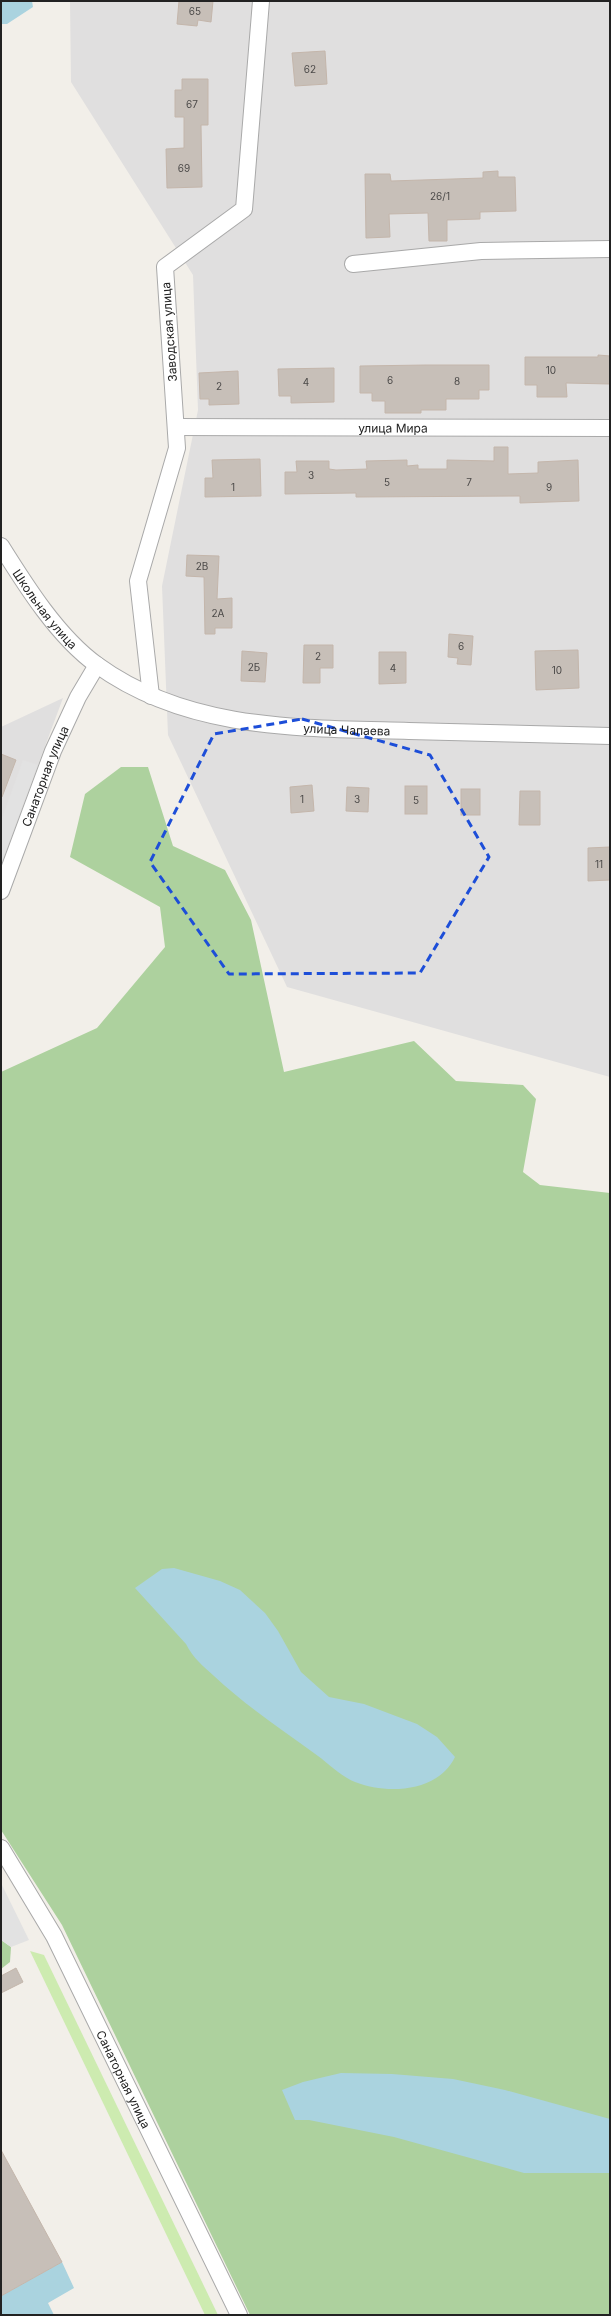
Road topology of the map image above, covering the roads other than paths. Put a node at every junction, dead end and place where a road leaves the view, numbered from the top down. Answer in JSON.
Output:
{"nodes":[{"id":1,"x":261,"y":1,"type":"edge"},
{"id":2,"x":610,"y":250,"type":"edge"},
{"id":3,"x":353,"y":264,"type":"dead end"},
{"id":4,"x":176,"y":427,"type":"junction"},
{"id":5,"x":610,"y":428,"type":"edge"},
{"id":6,"x":1,"y":546,"type":"edge"},
{"id":7,"x":96,"y":665,"type":"junction"},
{"id":8,"x":151,"y":696,"type":"junction"},
{"id":9,"x":610,"y":736,"type":"edge"},
{"id":10,"x":1,"y":891,"type":"edge"},
{"id":11,"x":1,"y":1848,"type":"edge"},
{"id":12,"x":239,"y":2315,"type":"edge"}],
"edges":[{"from":1,"to":4,"type":"street","name":"Заводская улица"},
{"from":2,"to":3,"type":"street"},
{"from":4,"to":5,"type":"street","name":"улица Мира"},
{"from":4,"to":8,"type":"street","name":"Заводская улица"},
{"from":6,"to":7,"type":"street","name":"Школьная улица"},
{"from":7,"to":8,"type":"street","name":"улица Чапаева"},
{"from":7,"to":10,"type":"street","name":"Санаторная улица"},
{"from":8,"to":9,"type":"street","name":"улица Чапаева"},
{"from":11,"to":12,"type":"street","name":"Санаторная улица"}]}
